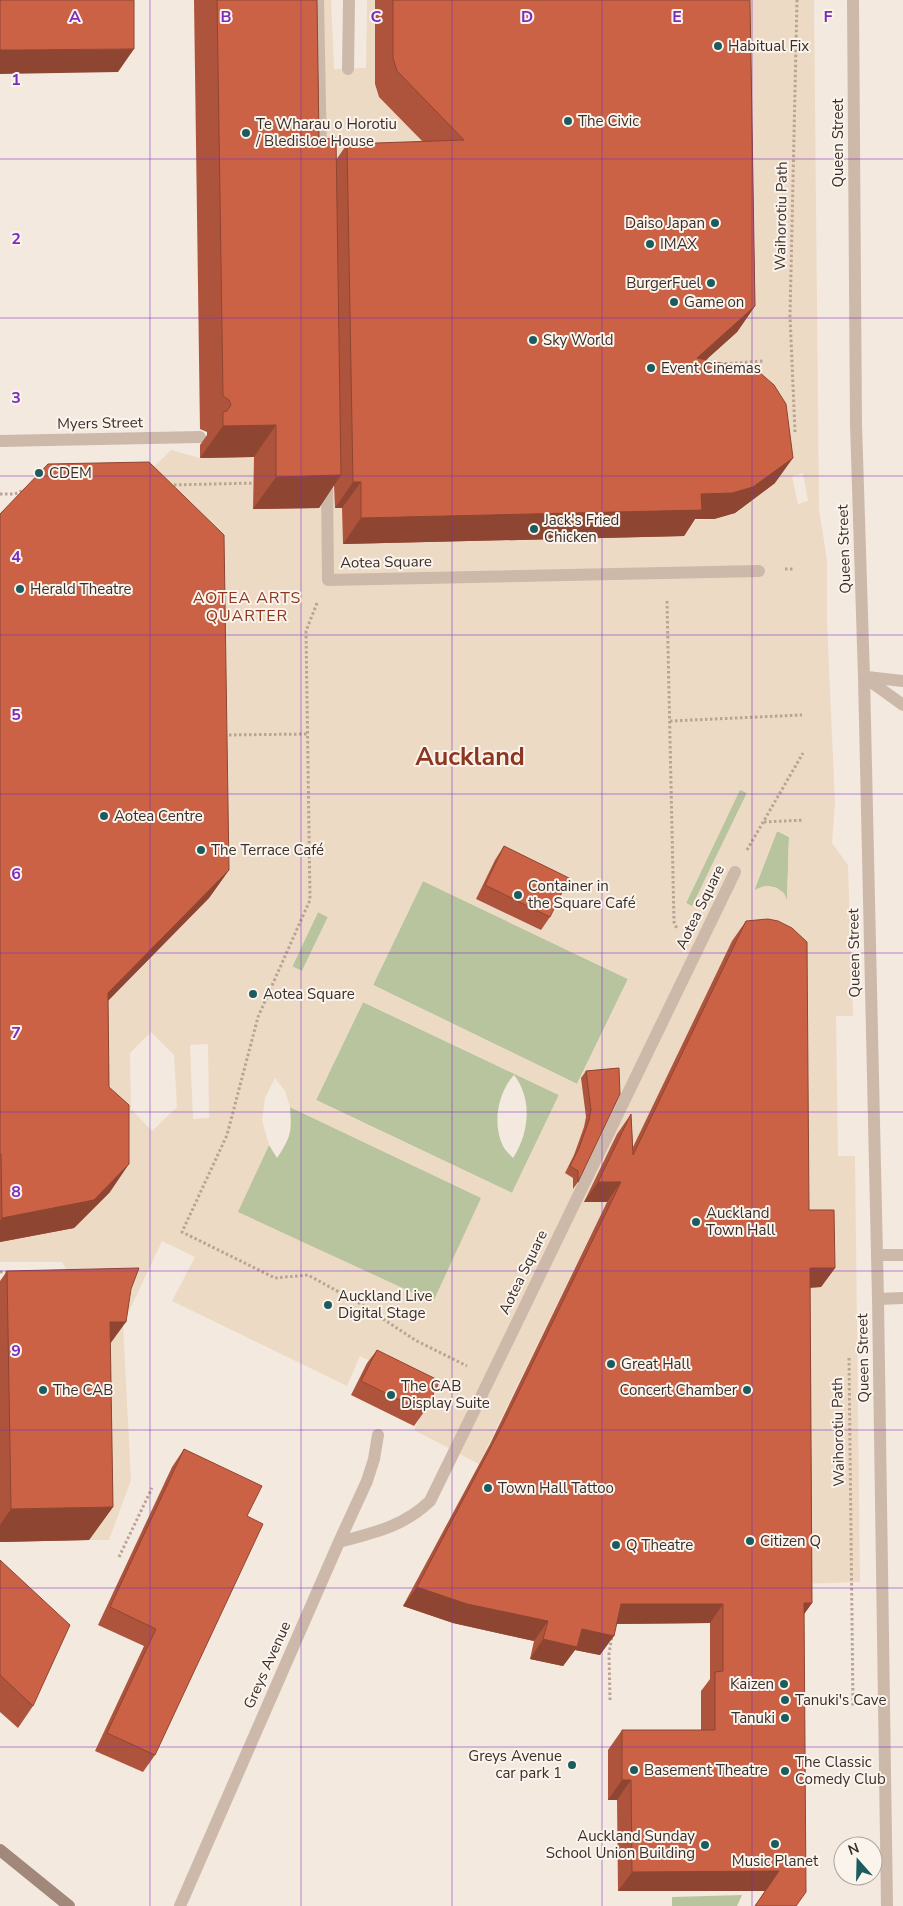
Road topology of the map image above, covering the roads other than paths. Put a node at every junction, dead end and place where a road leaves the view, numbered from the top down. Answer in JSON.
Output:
{"nodes":[{"id":1,"x":318,"y":0,"type":"edge"},
{"id":2,"x":349,"y":0,"type":"edge"},
{"id":3,"x":853,"y":0,"type":"edge"},
{"id":4,"x":348,"y":69,"type":"dead end"},
{"id":5,"x":321,"y":171,"type":"edge"},
{"id":6,"x":200,"y":437,"type":"dead end"},
{"id":7,"x":0,"y":441,"type":"edge"},
{"id":8,"x":326,"y":464,"type":"edge"},
{"id":9,"x":759,"y":571,"type":"dead end"},
{"id":10,"x":864,"y":677,"type":"junction"},
{"id":11,"x":903,"y":681,"type":"edge"},
{"id":12,"x":903,"y":705,"type":"edge"},
{"id":13,"x":734,"y":872,"type":"road end"},
{"id":14,"x":877,"y":1255,"type":"junction"},
{"id":15,"x":903,"y":1255,"type":"edge"},
{"id":16,"x":903,"y":1298,"type":"edge"},
{"id":17,"x":878,"y":1299,"type":"junction"},
{"id":18,"x":378,"y":1436,"type":"dead end"},
{"id":19,"x":338,"y":1542,"type":"junction"},
{"id":20,"x":0,"y":1850,"type":"edge"},
{"id":21,"x":69,"y":1906,"type":"edge"},
{"id":22,"x":180,"y":1906,"type":"edge"},
{"id":23,"x":887,"y":1906,"type":"edge"}],
"edges":[{"from":1,"to":5,"type":"street"},
{"from":2,"to":4,"type":"street"},
{"from":3,"to":10,"type":"street","name":"Queen Street"},
{"from":6,"to":7,"type":"street","name":"Myers Street"},
{"from":8,"to":9,"type":"street","name":"Aotea Square"},
{"from":10,"to":11,"type":"street"},
{"from":10,"to":12,"type":"street"},
{"from":10,"to":14,"type":"street","name":"Queen Street"},
{"from":13,"to":19,"type":"street","name":"Aotea Square"},
{"from":14,"to":15,"type":"street"},
{"from":14,"to":17,"type":"street","name":"Queen Street"},
{"from":16,"to":17,"type":"street"},
{"from":17,"to":23,"type":"street","name":"Queen Street"},
{"from":18,"to":19,"type":"street","name":"Greys Avenue"},
{"from":19,"to":22,"type":"street","name":"Greys Avenue"},
{"from":20,"to":21,"type":"main road"}]}
